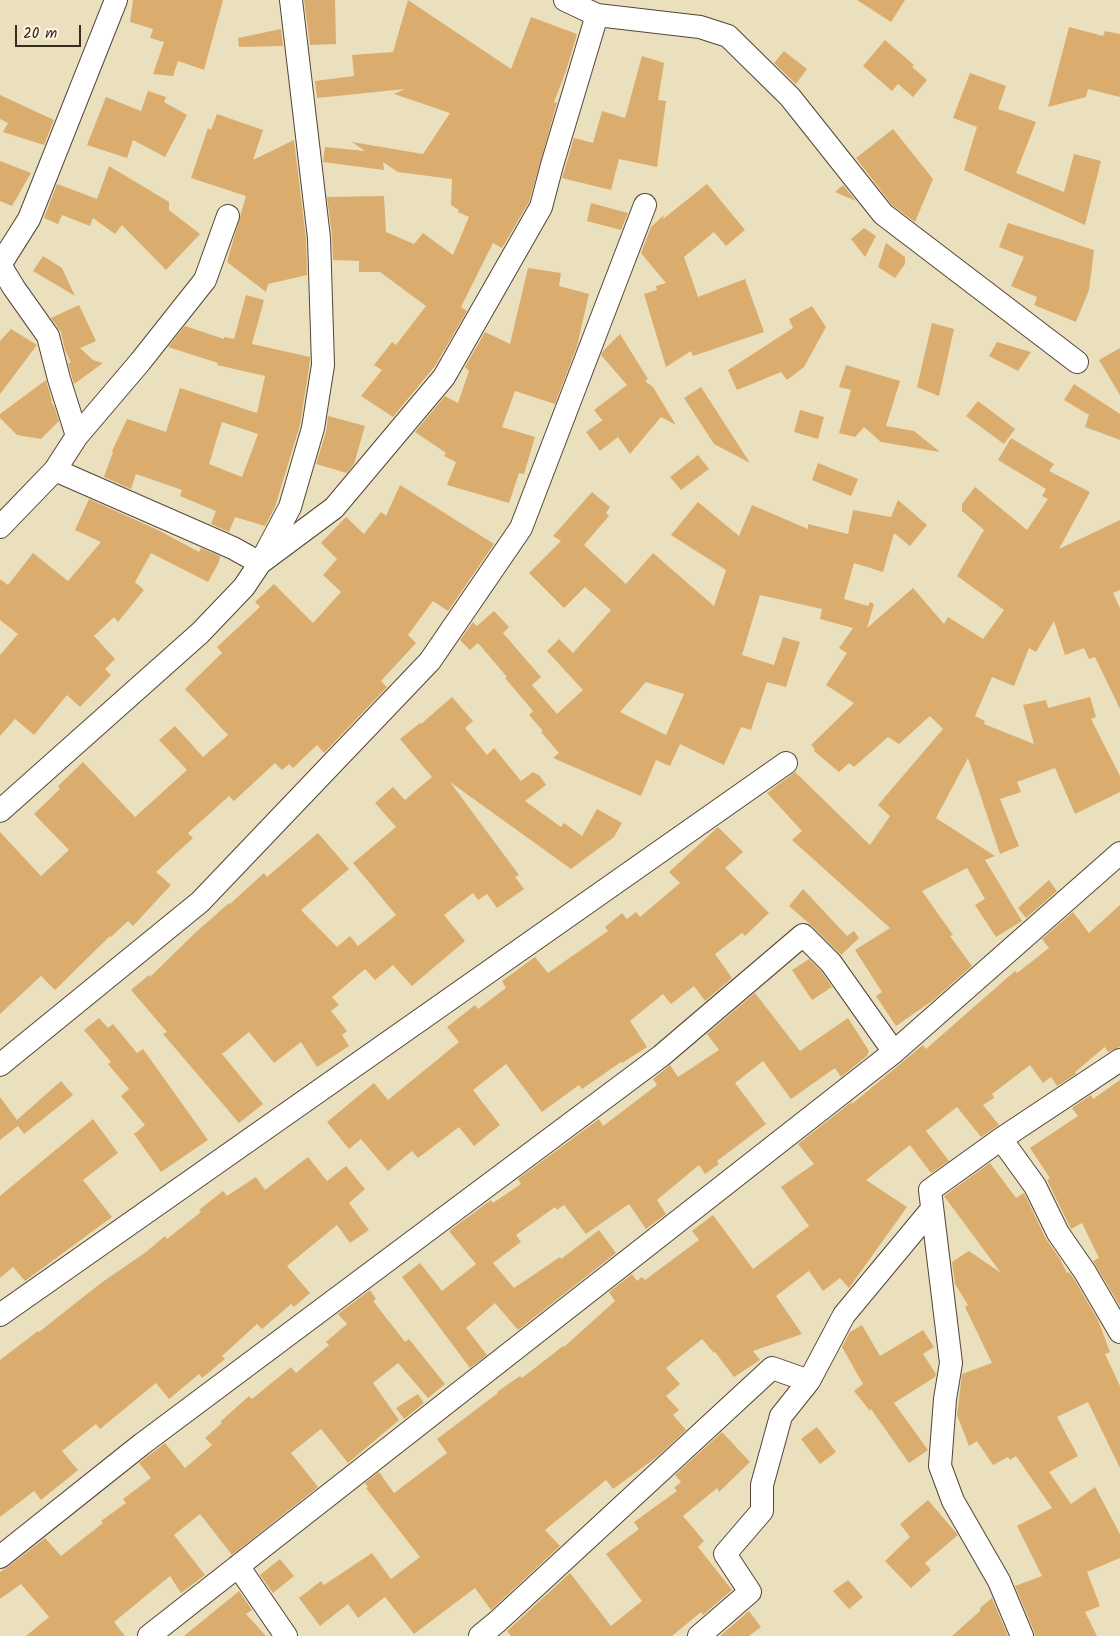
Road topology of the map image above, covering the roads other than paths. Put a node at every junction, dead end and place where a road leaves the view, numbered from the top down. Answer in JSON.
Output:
{"nodes":[{"id":1,"x":116,"y":0,"type":"edge"},
{"id":2,"x":292,"y":0,"type":"edge"},
{"id":3,"x":565,"y":0,"type":"edge"},
{"id":4,"x":597,"y":15,"type":"junction"},
{"id":5,"x":645,"y":205,"type":"dead end"},
{"id":6,"x":228,"y":216,"type":"dead end"},
{"id":7,"x":0,"y":265,"type":"edge"},
{"id":8,"x":7,"y":295,"type":"edge"},
{"id":9,"x":1077,"y":362,"type":"dead end"},
{"id":10,"x":77,"y":436,"type":"junction"},
{"id":11,"x":55,"y":470,"type":"junction"},
{"id":12,"x":0,"y":527,"type":"edge"},
{"id":13,"x":260,"y":563,"type":"junction"},
{"id":14,"x":786,"y":763,"type":"dead end"},
{"id":15,"x":0,"y":811,"type":"edge"},
{"id":16,"x":1120,"y":853,"type":"edge"},
{"id":17,"x":894,"y":1052,"type":"junction"},
{"id":18,"x":1120,"y":1060,"type":"edge"},
{"id":19,"x":0,"y":1065,"type":"edge"},
{"id":20,"x":1001,"y":1139,"type":"junction"},
{"id":21,"x":932,"y":1209,"type":"junction"},
{"id":22,"x":0,"y":1315,"type":"edge"},
{"id":23,"x":1120,"y":1332,"type":"edge"},
{"id":24,"x":810,"y":1380,"type":"junction"},
{"id":25,"x":0,"y":1557,"type":"edge"},
{"id":26,"x":238,"y":1566,"type":"junction"},
{"id":27,"x":149,"y":1636,"type":"edge"},
{"id":28,"x":286,"y":1636,"type":"edge"},
{"id":29,"x":480,"y":1636,"type":"edge"},
{"id":30,"x":699,"y":1636,"type":"edge"},
{"id":31,"x":1022,"y":1636,"type":"edge"}],
"edges":[{"from":1,"to":7,"type":"street"},
{"from":2,"to":13,"type":"street"},
{"from":3,"to":4,"type":"street"},
{"from":4,"to":9,"type":"street"},
{"from":4,"to":13,"type":"street"},
{"from":5,"to":19,"type":"street"},
{"from":6,"to":10,"type":"street"},
{"from":7,"to":8,"type":"street"},
{"from":8,"to":10,"type":"street"},
{"from":10,"to":11,"type":"street"},
{"from":11,"to":12,"type":"street"},
{"from":11,"to":13,"type":"street"},
{"from":13,"to":15,"type":"street"},
{"from":14,"to":22,"type":"street"},
{"from":16,"to":17,"type":"street"},
{"from":17,"to":25,"type":"street"},
{"from":17,"to":26,"type":"street"},
{"from":18,"to":20,"type":"street"},
{"from":20,"to":21,"type":"street"},
{"from":20,"to":23,"type":"street"},
{"from":21,"to":24,"type":"street"},
{"from":21,"to":31,"type":"street"},
{"from":24,"to":29,"type":"street"},
{"from":24,"to":30,"type":"street"},
{"from":26,"to":27,"type":"street"},
{"from":26,"to":28,"type":"street"}]}
